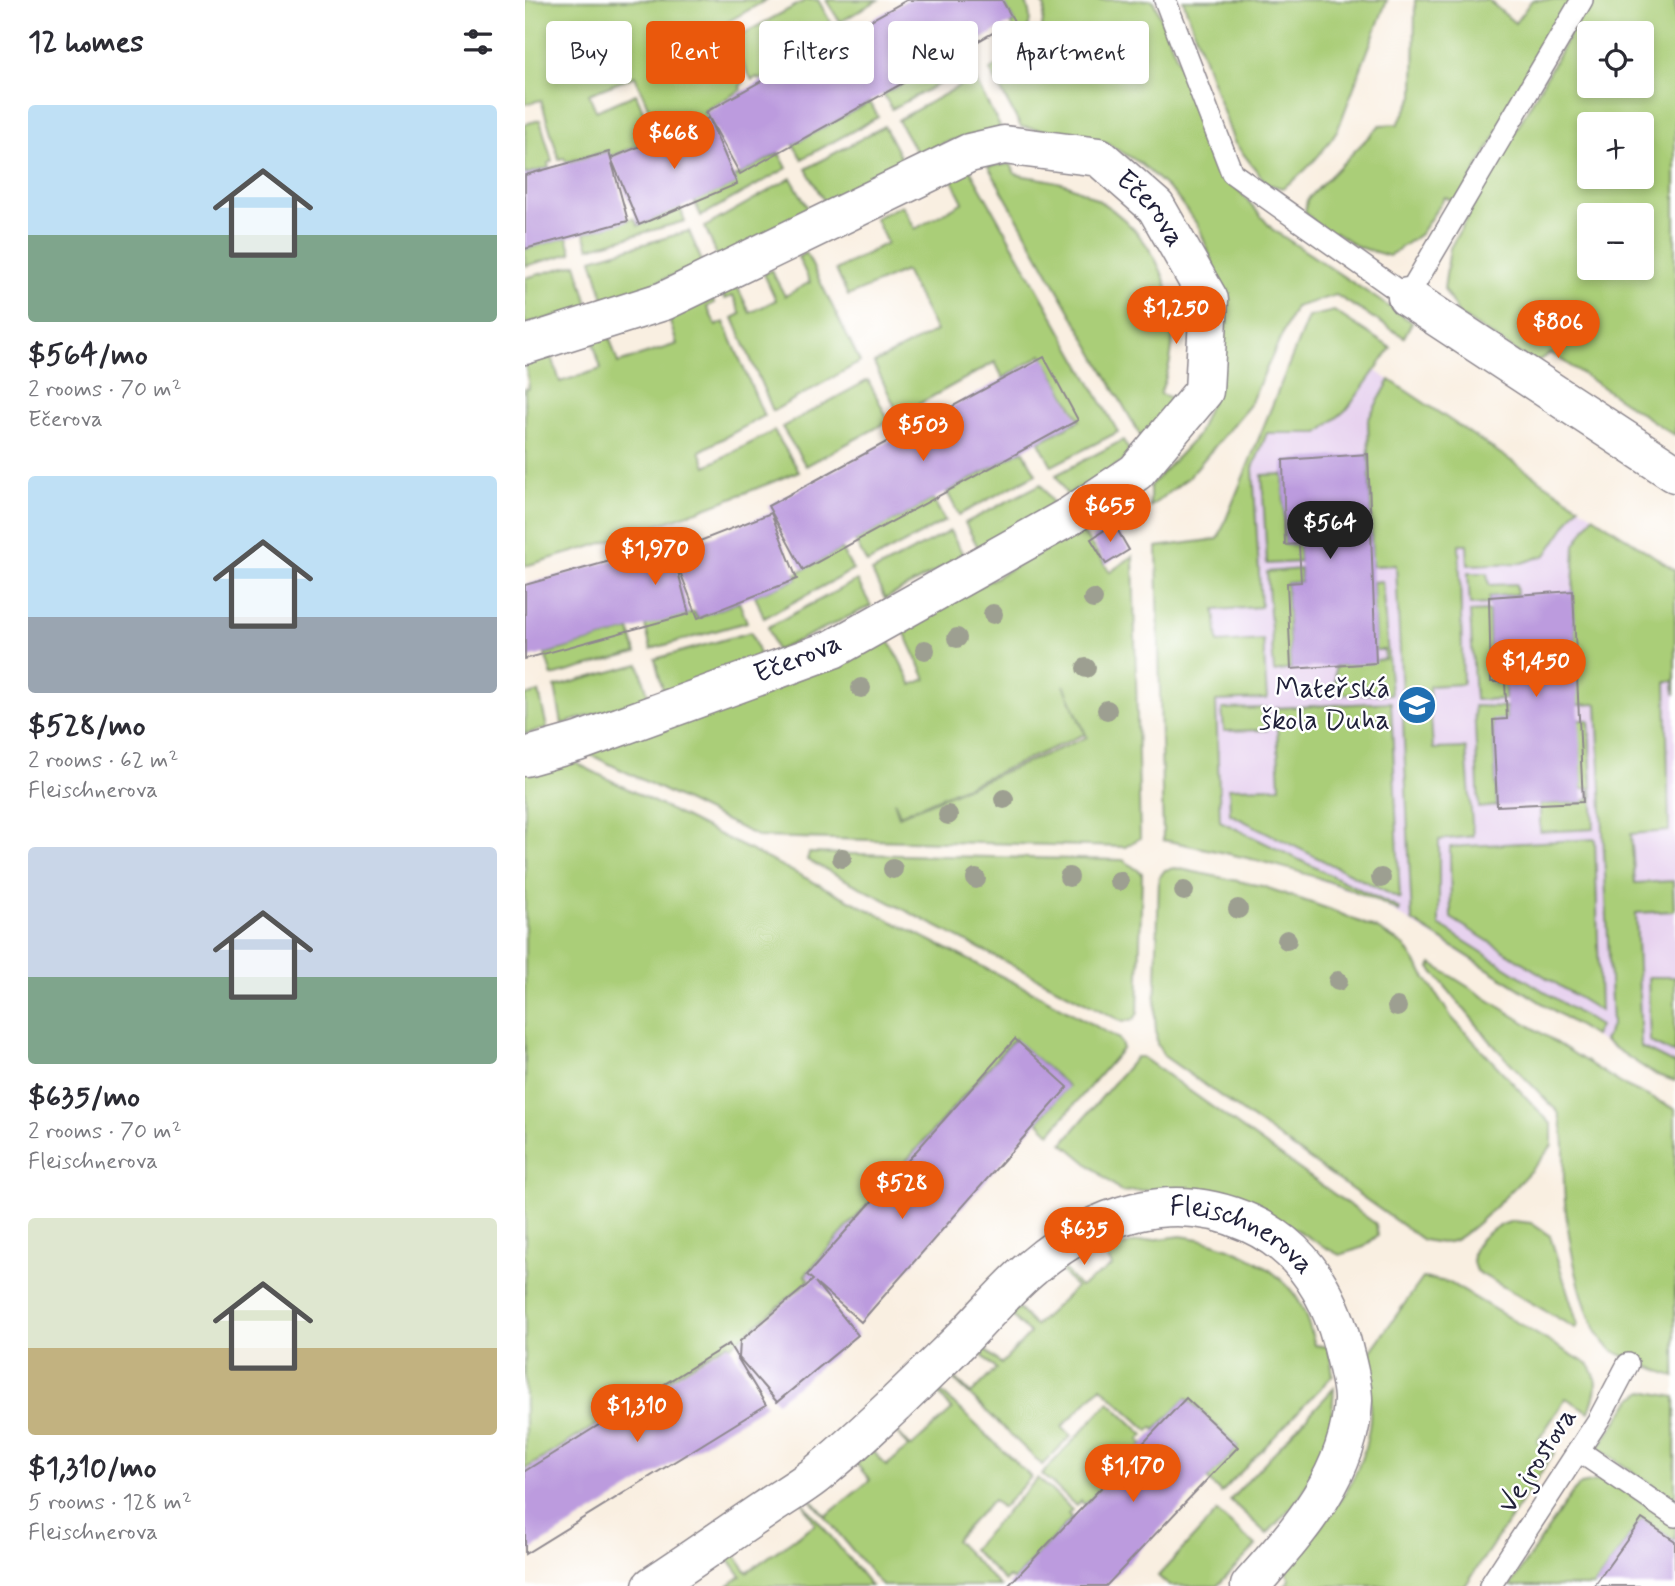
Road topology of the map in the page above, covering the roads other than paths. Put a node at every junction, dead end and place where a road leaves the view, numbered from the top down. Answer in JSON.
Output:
{"nodes":[{"id":1,"x":1165,"y":0,"type":"edge"},
{"id":2,"x":1582,"y":0,"type":"edge"},
{"id":3,"x":1407,"y":297,"type":"junction"},
{"id":4,"x":525,"y":345,"type":"edge"},
{"id":5,"x":1675,"y":473,"type":"edge"},
{"id":6,"x":525,"y":757,"type":"edge"},
{"id":7,"x":1628,"y":1364,"type":"dead end"},
{"id":8,"x":1579,"y":1451,"type":"junction"},
{"id":9,"x":1675,"y":1516,"type":"edge"},
{"id":10,"x":652,"y":1586,"type":"edge"},
{"id":11,"x":1250,"y":1586,"type":"edge"},
{"id":12,"x":1490,"y":1586,"type":"edge"}],
"edges":[{"from":1,"to":3,"type":"lane"},
{"from":2,"to":3,"type":"lane"},
{"from":3,"to":5,"type":"street"},
{"from":4,"to":6,"type":"street","name":"Ečerova"},
{"from":7,"to":8,"type":"lane","name":"Vejrostova"},
{"from":8,"to":9,"type":"lane"},
{"from":8,"to":12,"type":"lane","name":"Vejrostova"},
{"from":10,"to":11,"type":"street","name":"Fleischnerova"}]}
